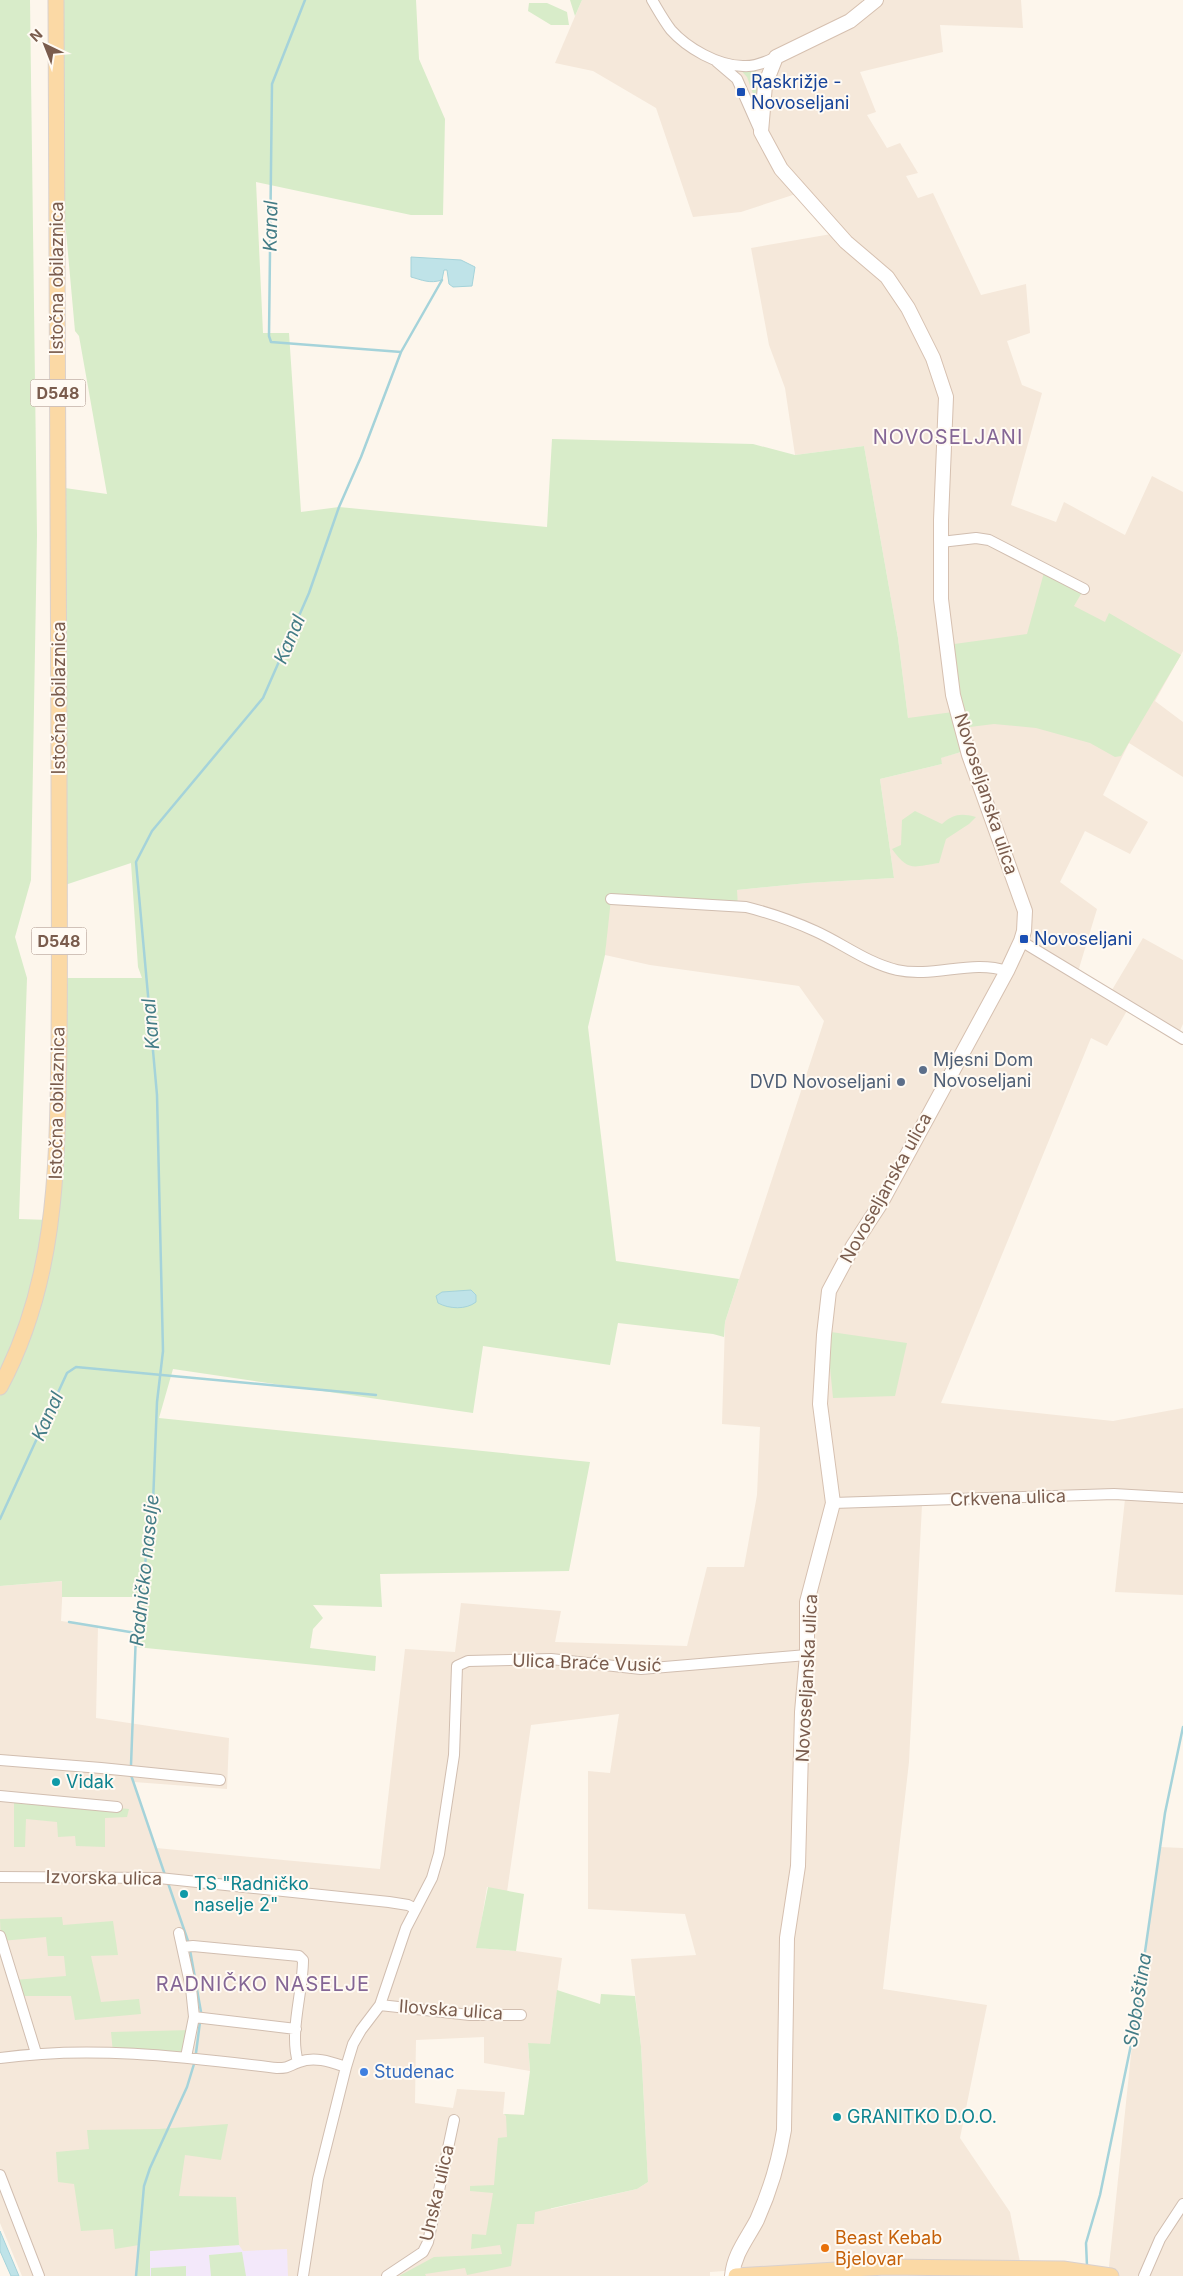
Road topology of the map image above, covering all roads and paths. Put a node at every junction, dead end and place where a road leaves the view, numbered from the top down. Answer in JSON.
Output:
{"nodes":[{"id":1,"x":56,"y":0,"type":"edge"},
{"id":2,"x":652,"y":0,"type":"edge"},
{"id":3,"x":876,"y":0,"type":"edge"},
{"id":4,"x":776,"y":57,"type":"junction"},
{"id":5,"x":715,"y":59,"type":"junction"},
{"id":6,"x":761,"y":132,"type":"junction"},
{"id":7,"x":941,"y":542,"type":"junction"},
{"id":8,"x":1084,"y":589,"type":"dead end"},
{"id":9,"x":611,"y":899,"type":"dead end"},
{"id":10,"x":1022,"y":941,"type":"junction"},
{"id":11,"x":1007,"y":971,"type":"junction"},
{"id":12,"x":1183,"y":1039,"type":"edge"},
{"id":13,"x":0,"y":1387,"type":"edge"},
{"id":14,"x":1183,"y":1498,"type":"edge"},
{"id":15,"x":833,"y":1503,"type":"junction"},
{"id":16,"x":807,"y":1656,"type":"junction"},
{"id":17,"x":0,"y":1760,"type":"edge"},
{"id":18,"x":220,"y":1780,"type":"dead end"},
{"id":19,"x":0,"y":1796,"type":"edge"},
{"id":20,"x":116,"y":1807,"type":"dead end"},
{"id":21,"x":0,"y":1877,"type":"edge"},
{"id":22,"x":416,"y":1909,"type":"junction"},
{"id":23,"x":179,"y":1933,"type":"dead end"},
{"id":24,"x":0,"y":1936,"type":"edge"},
{"id":25,"x":183,"y":1947,"type":"junction"},
{"id":26,"x":380,"y":2005,"type":"junction"},
{"id":27,"x":522,"y":2014,"type":"dead end"},
{"id":28,"x":194,"y":2017,"type":"junction"},
{"id":29,"x":296,"y":2029,"type":"junction"},
{"id":30,"x":36,"y":2053,"type":"junction"},
{"id":31,"x":186,"y":2057,"type":"junction"},
{"id":32,"x":0,"y":2058,"type":"edge"},
{"id":33,"x":298,"y":2062,"type":"junction"},
{"id":34,"x":346,"y":2067,"type":"junction"},
{"id":35,"x":454,"y":2120,"type":"dead end"},
{"id":36,"x":0,"y":2175,"type":"edge"},
{"id":37,"x":1183,"y":2204,"type":"edge"},
{"id":38,"x":39,"y":2276,"type":"edge"},
{"id":39,"x":303,"y":2276,"type":"edge"},
{"id":40,"x":387,"y":2276,"type":"edge"},
{"id":41,"x":732,"y":2276,"type":"edge"},
{"id":42,"x":736,"y":2276,"type":"edge"},
{"id":43,"x":744,"y":2276,"type":"edge"},
{"id":44,"x":1110,"y":2276,"type":"edge"},
{"id":45,"x":1144,"y":2276,"type":"edge"}],
"edges":[{"from":1,"to":13,"type":"main road","name":"Istočna obilaznica","number":"D548"},
{"from":2,"to":5,"type":"street"},
{"from":3,"to":4,"type":"main road"},
{"from":4,"to":5,"type":"street"},
{"from":4,"to":6,"type":"main road"},
{"from":5,"to":6,"type":"street"},
{"from":6,"to":7,"type":"main road","name":"Novoseljanska ulica"},
{"from":7,"to":8,"type":"street"},
{"from":7,"to":10,"type":"main road","name":"Novoseljanska ulica"},
{"from":9,"to":11,"type":"street"},
{"from":10,"to":11,"type":"main road","name":"Novoseljanska ulica"},
{"from":10,"to":12,"type":"street"},
{"from":11,"to":15,"type":"main road","name":"Novoseljanska ulica"},
{"from":14,"to":15,"type":"street","name":"Crkvena ulica"},
{"from":15,"to":16,"type":"main road","name":"Novoseljanska ulica"},
{"from":16,"to":22,"type":"street","name":"Ulica Braće Vusić"},
{"from":16,"to":41,"type":"main road","name":"Novoseljanska ulica"},
{"from":17,"to":18,"type":"street"},
{"from":19,"to":20,"type":"street"},
{"from":21,"to":22,"type":"street","name":"Izvorska ulica"},
{"from":22,"to":26,"type":"street"},
{"from":23,"to":25,"type":"street"},
{"from":24,"to":30,"type":"street"},
{"from":25,"to":28,"type":"street"},
{"from":25,"to":29,"type":"street"},
{"from":26,"to":27,"type":"street","name":"Ilovska ulica"},
{"from":26,"to":34,"type":"street"},
{"from":28,"to":29,"type":"street"},
{"from":28,"to":31,"type":"street"},
{"from":29,"to":33,"type":"street"},
{"from":30,"to":31,"type":"street"},
{"from":30,"to":32,"type":"street"},
{"from":31,"to":33,"type":"street"},
{"from":33,"to":34,"type":"street"},
{"from":34,"to":39,"type":"street"},
{"from":35,"to":40,"type":"street","name":"Unska ulica"},
{"from":36,"to":38,"type":"street"},
{"from":37,"to":45,"type":"street"},
{"from":42,"to":43,"type":"main road"},
{"from":43,"to":44,"type":"main road"}]}
